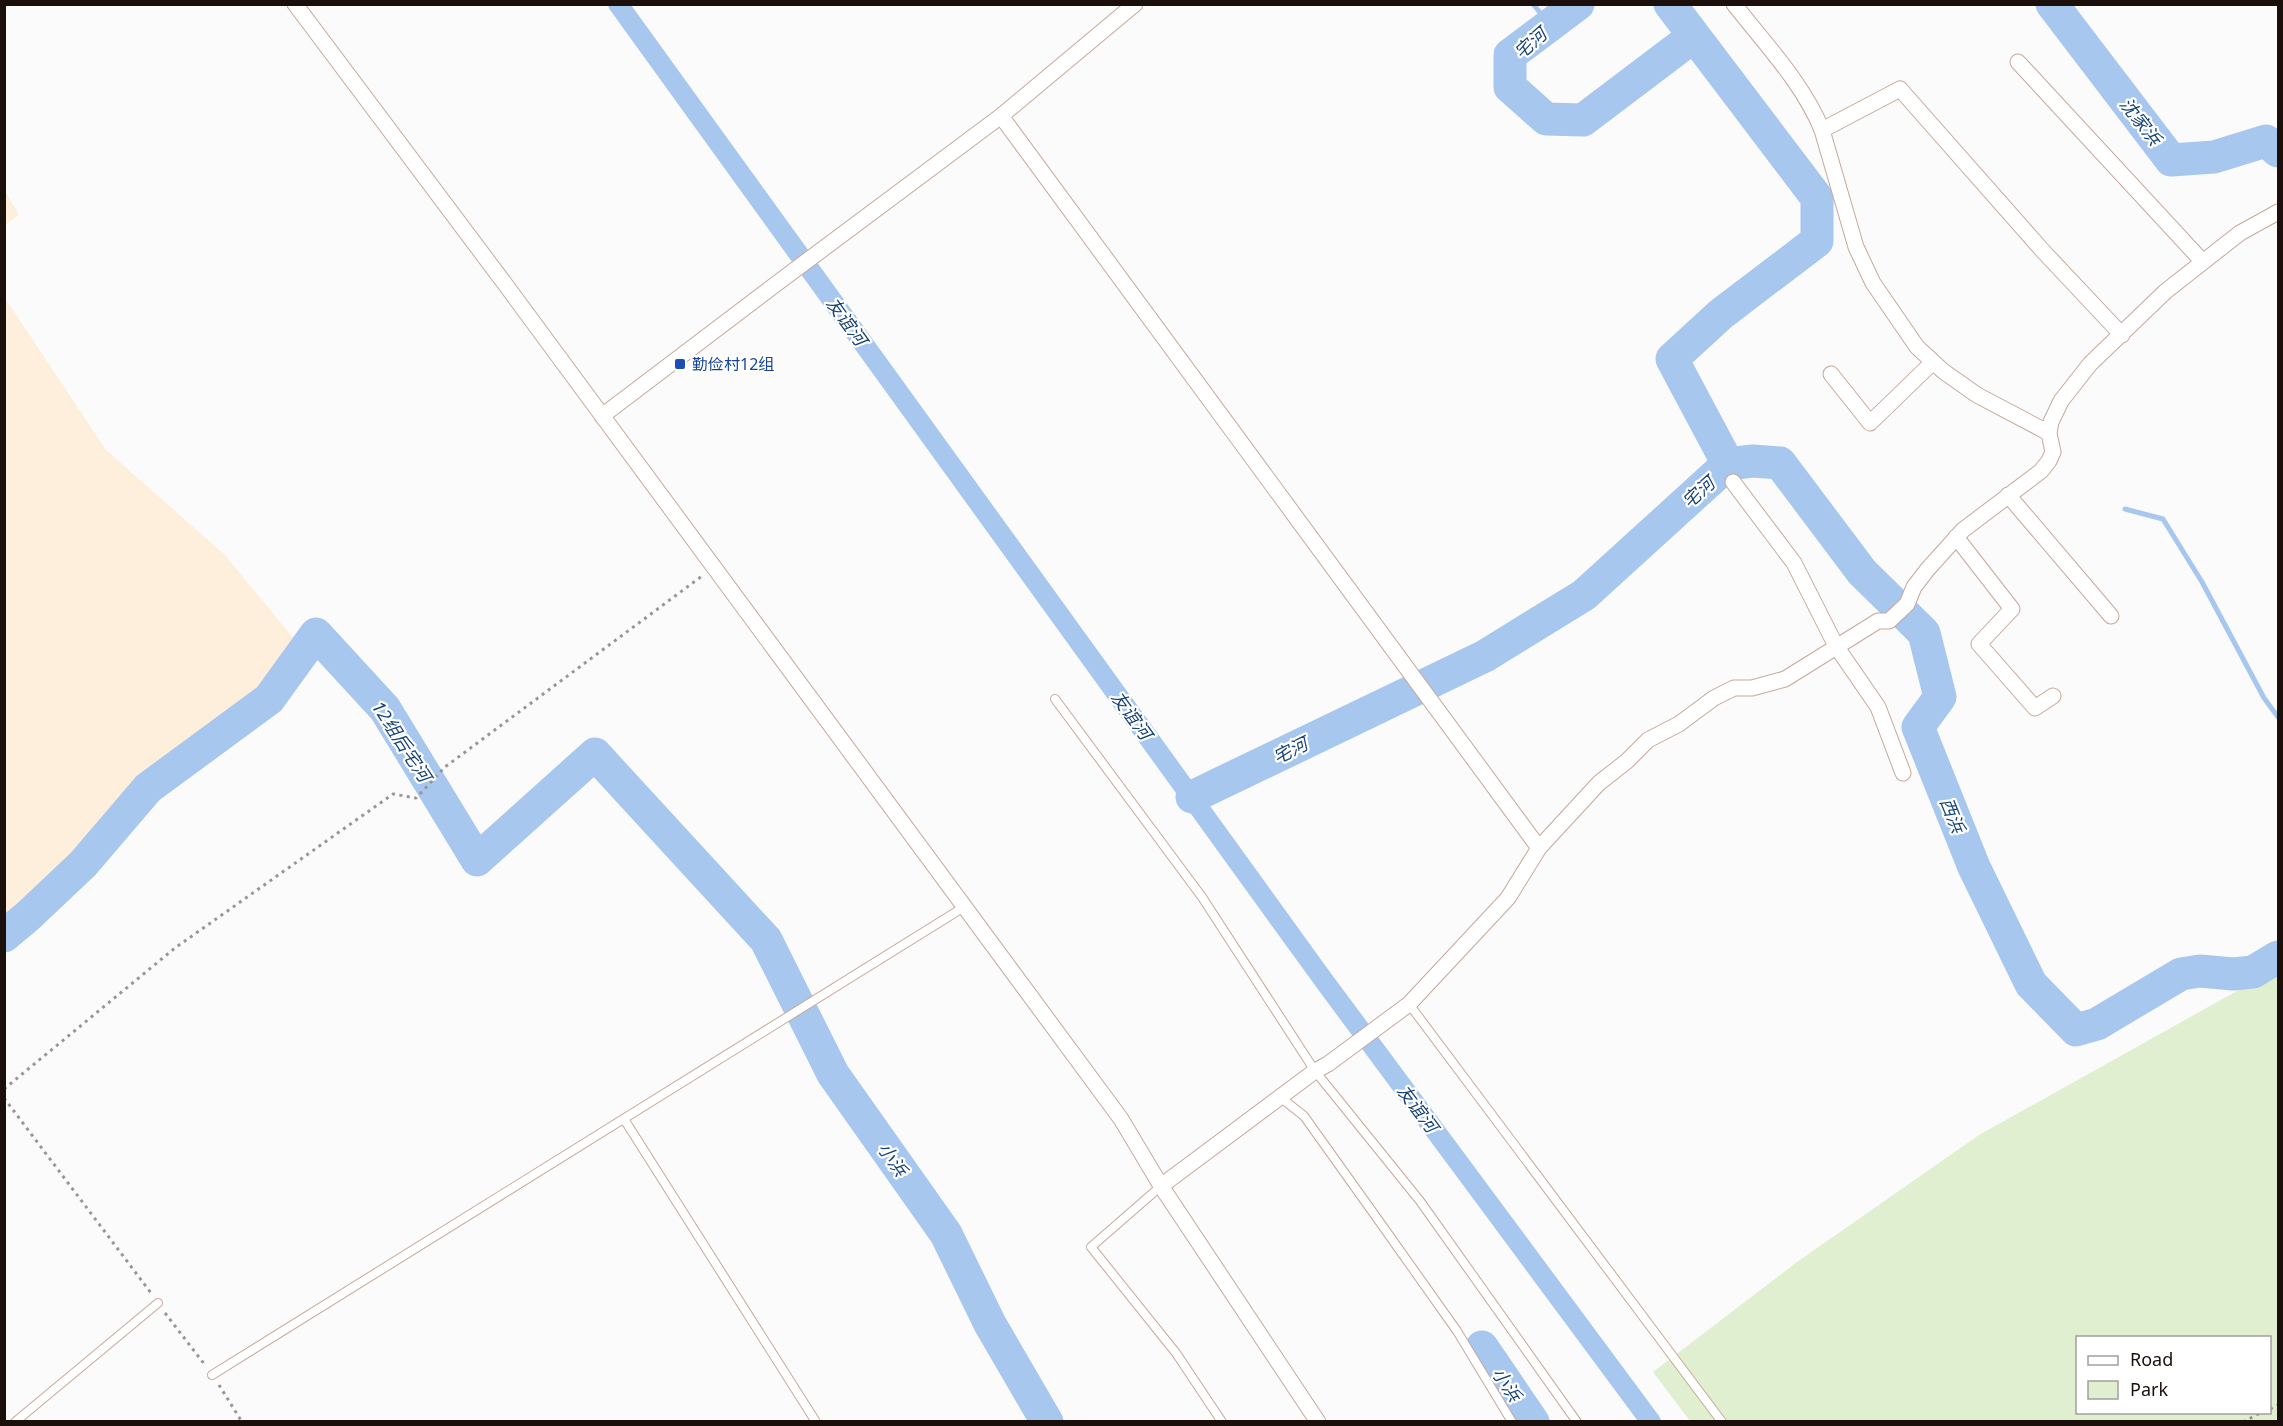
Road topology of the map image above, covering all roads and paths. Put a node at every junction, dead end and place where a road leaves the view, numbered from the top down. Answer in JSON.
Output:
{"nodes":[{"id":1,"x":295,"y":4,"type":"edge"},
{"id":2,"x":1135,"y":4,"type":"edge"},
{"id":3,"x":1734,"y":4,"type":"edge"},
{"id":4,"x":2018,"y":62,"type":"dead end"},
{"id":5,"x":1001,"y":116,"type":"junction"},
{"id":6,"x":1822,"y":130,"type":"junction"},
{"id":7,"x":2278,"y":212,"type":"edge"},
{"id":8,"x":2204,"y":262,"type":"junction"},
{"id":9,"x":2122,"y":335,"type":"junction"},
{"id":10,"x":1934,"y":362,"type":"junction"},
{"id":11,"x":1831,"y":374,"type":"dead end"},
{"id":12,"x":602,"y":416,"type":"junction"},
{"id":13,"x":2049,"y":433,"type":"junction"},
{"id":14,"x":1733,"y":482,"type":"dead end"},
{"id":15,"x":2008,"y":495,"type":"junction"},
{"id":16,"x":1956,"y":537,"type":"junction"},
{"id":17,"x":715,"y":567,"type":"junction"},
{"id":18,"x":2111,"y":616,"type":"dead end"},
{"id":19,"x":1836,"y":646,"type":"junction"},
{"id":20,"x":2053,"y":696,"type":"dead end"},
{"id":21,"x":1055,"y":699,"type":"dead end"},
{"id":22,"x":1903,"y":773,"type":"dead end"},
{"id":23,"x":1539,"y":848,"type":"junction"},
{"id":24,"x":964,"y":907,"type":"junction"},
{"id":25,"x":1409,"y":1004,"type":"junction"},
{"id":26,"x":1322,"y":1067,"type":"junction"},
{"id":27,"x":4,"y":1089,"type":"edge"},
{"id":28,"x":1280,"y":1097,"type":"junction"},
{"id":29,"x":4,"y":1098,"type":"edge"},
{"id":30,"x":624,"y":1119,"type":"junction"},
{"id":31,"x":1161,"y":1186,"type":"junction"},
{"id":32,"x":158,"y":1303,"type":"junction"},
{"id":33,"x":212,"y":1375,"type":"junction"},
{"id":34,"x":2260,"y":1414,"type":"edge"},
{"id":35,"x":15,"y":1422,"type":"edge"},
{"id":36,"x":242,"y":1422,"type":"edge"},
{"id":37,"x":816,"y":1422,"type":"edge"},
{"id":38,"x":1222,"y":1422,"type":"edge"},
{"id":39,"x":1318,"y":1422,"type":"edge"},
{"id":40,"x":1512,"y":1422,"type":"edge"},
{"id":41,"x":1577,"y":1422,"type":"edge"},
{"id":42,"x":1722,"y":1422,"type":"edge"},
{"id":43,"x":2243,"y":1422,"type":"edge"}],
"edges":[{"from":1,"to":12,"type":"street"},
{"from":2,"to":5,"type":"street"},
{"from":3,"to":6,"type":"street"},
{"from":4,"to":8,"type":"street"},
{"from":5,"to":12,"type":"street"},
{"from":5,"to":23,"type":"street"},
{"from":6,"to":9,"type":"street"},
{"from":6,"to":10,"type":"street"},
{"from":7,"to":8,"type":"street"},
{"from":8,"to":9,"type":"street"},
{"from":9,"to":13,"type":"street"},
{"from":10,"to":11,"type":"street"},
{"from":10,"to":13,"type":"street"},
{"from":12,"to":17,"type":"street"},
{"from":13,"to":15,"type":"street"},
{"from":14,"to":19,"type":"street"},
{"from":15,"to":16,"type":"street"},
{"from":15,"to":18,"type":"street"},
{"from":16,"to":19,"type":"street"},
{"from":16,"to":20,"type":"street"},
{"from":17,"to":24,"type":"street"},
{"from":17,"to":27,"type":"path"},
{"from":19,"to":22,"type":"street"},
{"from":19,"to":23,"type":"street"},
{"from":21,"to":26,"type":"lane"},
{"from":23,"to":25,"type":"street"},
{"from":24,"to":30,"type":"lane"},
{"from":24,"to":31,"type":"street"},
{"from":25,"to":26,"type":"street"},
{"from":25,"to":42,"type":"lane"},
{"from":26,"to":28,"type":"street"},
{"from":26,"to":41,"type":"lane"},
{"from":28,"to":31,"type":"street"},
{"from":28,"to":40,"type":"lane"},
{"from":29,"to":32,"type":"path"},
{"from":30,"to":33,"type":"lane"},
{"from":30,"to":37,"type":"lane"},
{"from":31,"to":38,"type":"lane"},
{"from":31,"to":39,"type":"street"},
{"from":32,"to":33,"type":"path"},
{"from":32,"to":35,"type":"lane"},
{"from":33,"to":36,"type":"path"},
{"from":34,"to":43,"type":"path"}]}
